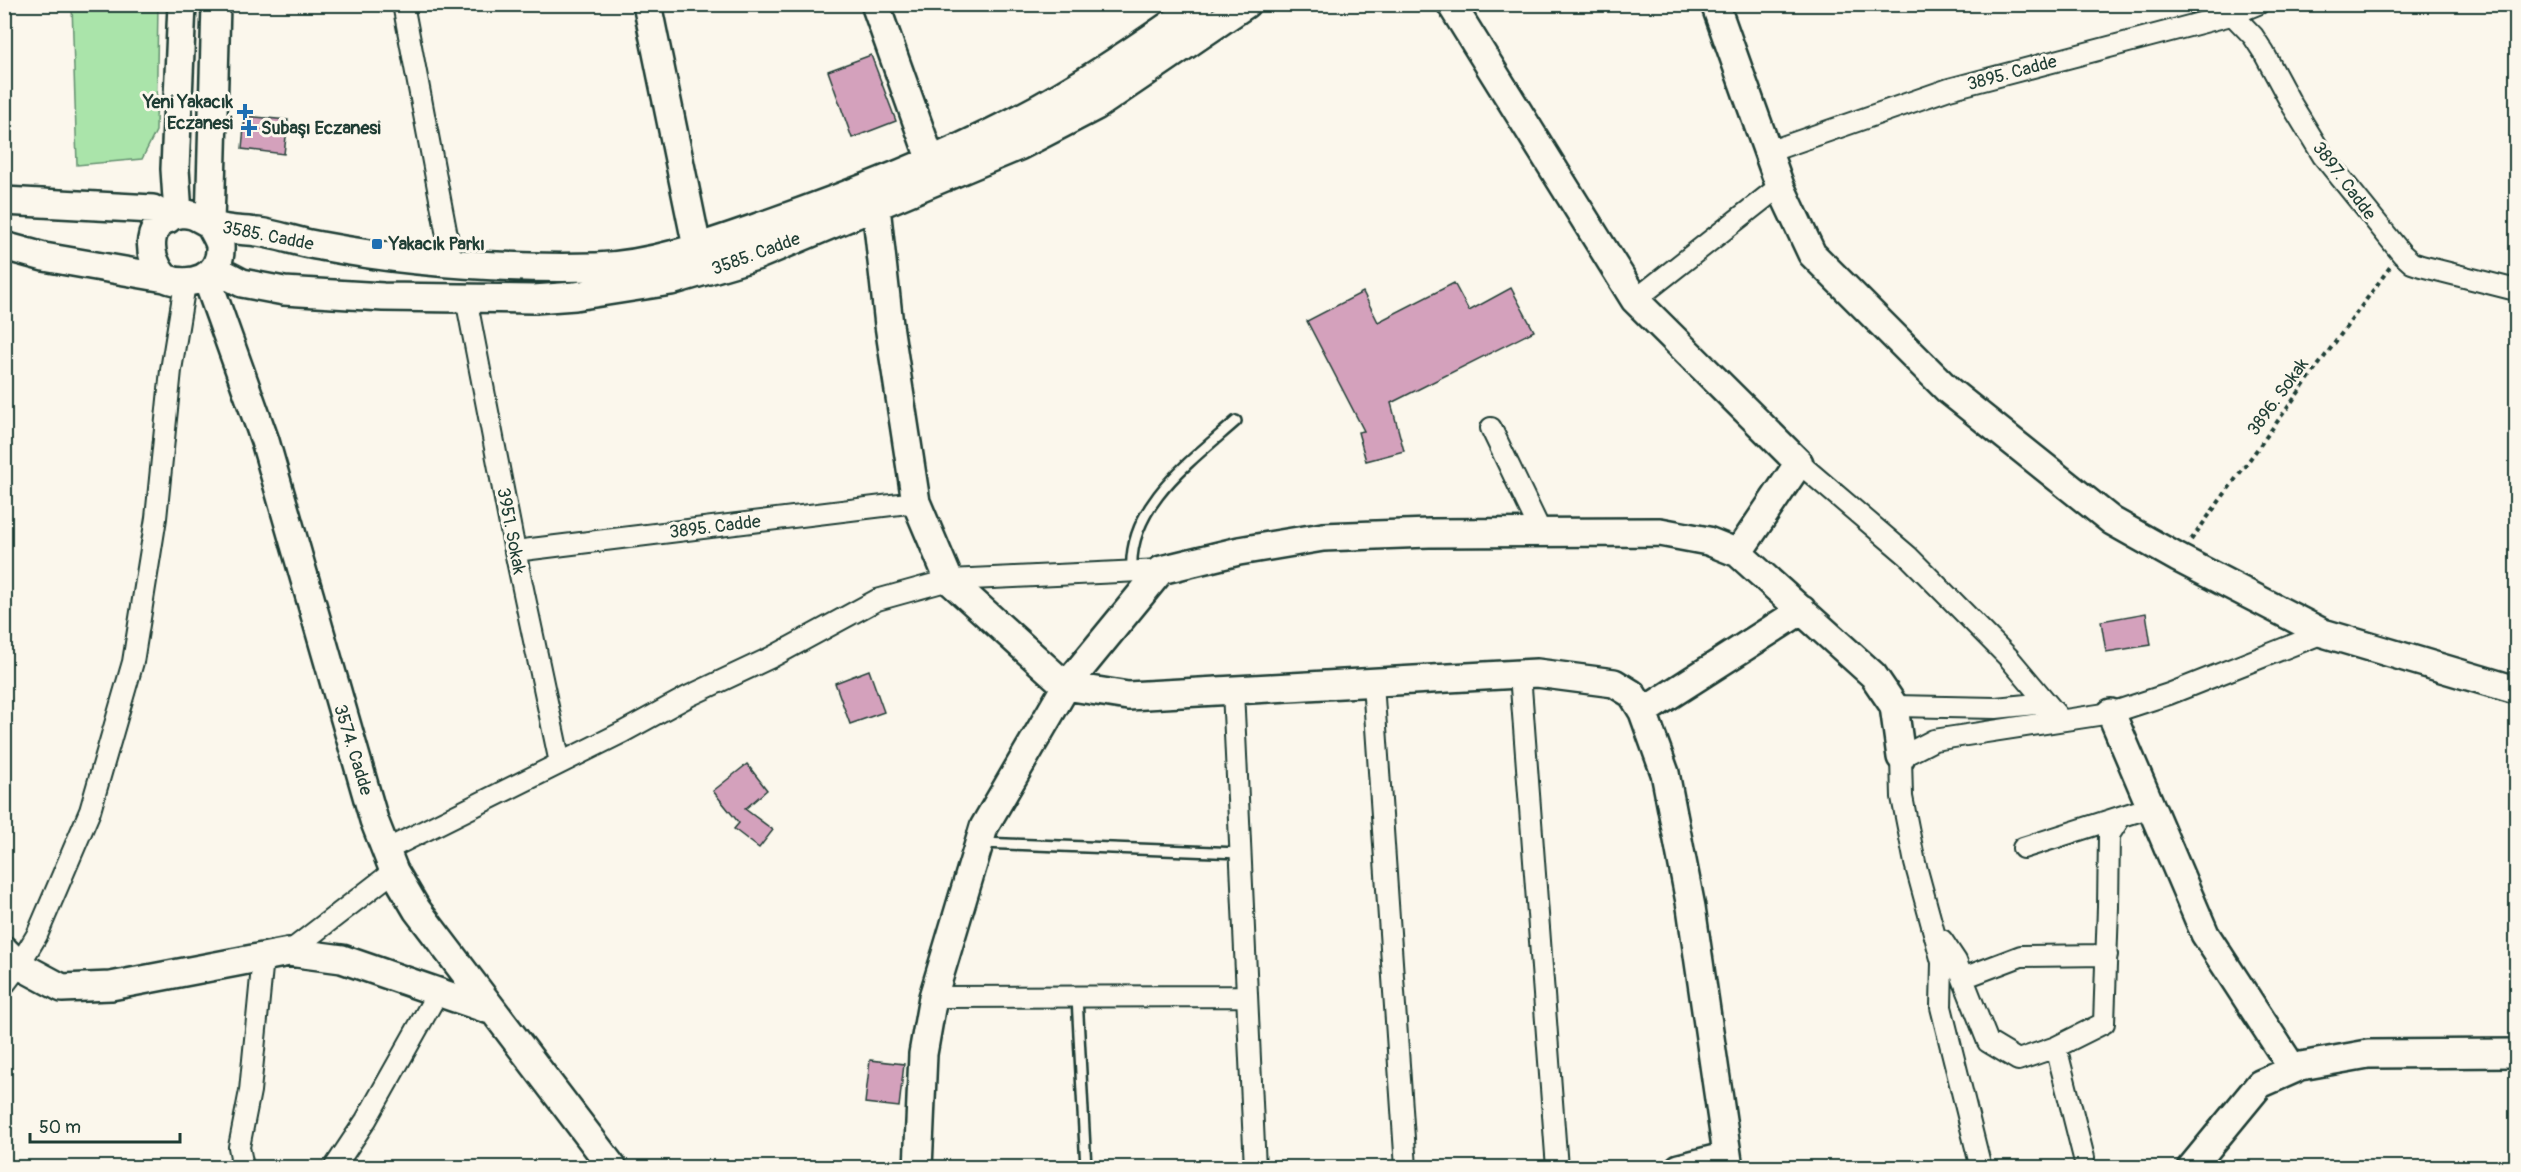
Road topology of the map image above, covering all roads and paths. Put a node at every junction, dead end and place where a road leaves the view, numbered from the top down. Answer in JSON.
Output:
{"nodes":[{"id":1,"x":182,"y":4,"type":"edge"},
{"id":2,"x":216,"y":4,"type":"edge"},
{"id":3,"x":403,"y":4,"type":"edge"},
{"id":4,"x":646,"y":4,"type":"edge"},
{"id":5,"x":875,"y":4,"type":"edge"},
{"id":6,"x":1246,"y":4,"type":"edge"},
{"id":7,"x":1451,"y":4,"type":"edge"},
{"id":8,"x":1715,"y":4,"type":"edge"},
{"id":9,"x":2258,"y":4,"type":"edge"},
{"id":10,"x":1185,"y":9,"type":"edge"},
{"id":11,"x":2227,"y":10,"type":"edge"},
{"id":12,"x":1768,"y":152,"type":"junction"},
{"id":13,"x":930,"y":161,"type":"junction"},
{"id":14,"x":1780,"y":186,"type":"junction"},
{"id":15,"x":4,"y":201,"type":"edge"},
{"id":16,"x":876,"y":207,"type":"junction"},
{"id":17,"x":173,"y":216,"type":"junction"},
{"id":18,"x":210,"y":224,"type":"junction"},
{"id":19,"x":4,"y":246,"type":"edge"},
{"id":20,"x":697,"y":247,"type":"junction"},
{"id":21,"x":2402,"y":254,"type":"junction"},
{"id":22,"x":452,"y":262,"type":"junction"},
{"id":23,"x":193,"y":277,"type":"junction"},
{"id":24,"x":2517,"y":290,"type":"edge"},
{"id":25,"x":466,"y":298,"type":"junction"},
{"id":26,"x":1635,"y":300,"type":"junction"},
{"id":27,"x":1236,"y":421,"type":"dead end"},
{"id":28,"x":1491,"y":428,"type":"dead end"},
{"id":29,"x":1799,"y":463,"type":"junction"},
{"id":30,"x":916,"y":502,"type":"junction"},
{"id":31,"x":1541,"y":532,"type":"junction"},
{"id":32,"x":515,"y":551,"type":"junction"},
{"id":33,"x":1738,"y":554,"type":"junction"},
{"id":34,"x":2178,"y":558,"type":"junction"},
{"id":35,"x":1161,"y":570,"type":"junction"},
{"id":36,"x":1132,"y":572,"type":"junction"},
{"id":37,"x":949,"y":580,"type":"junction"},
{"id":38,"x":1802,"y":610,"type":"junction"},
{"id":39,"x":2323,"y":633,"type":"junction"},
{"id":40,"x":1520,"y":674,"type":"junction"},
{"id":41,"x":1372,"y":682,"type":"junction"},
{"id":42,"x":1066,"y":686,"type":"junction"},
{"id":43,"x":1233,"y":690,"type":"junction"},
{"id":44,"x":2517,"y":690,"type":"edge"},
{"id":45,"x":2046,"y":703,"type":"junction"},
{"id":46,"x":1894,"y":706,"type":"junction"},
{"id":47,"x":1643,"y":712,"type":"junction"},
{"id":48,"x":2110,"y":713,"type":"junction"},
{"id":49,"x":2061,"y":720,"type":"junction"},
{"id":50,"x":1901,"y":757,"type":"junction"},
{"id":51,"x":560,"y":763,"type":"junction"},
{"id":52,"x":2151,"y":807,"type":"junction"},
{"id":53,"x":2120,"y":818,"type":"junction"},
{"id":54,"x":980,"y":842,"type":"junction"},
{"id":55,"x":2023,"y":848,"type":"dead end"},
{"id":56,"x":1240,"y":853,"type":"junction"},
{"id":57,"x":390,"y":860,"type":"junction"},
{"id":58,"x":1932,"y":925,"type":"junction"},
{"id":59,"x":290,"y":952,"type":"junction"},
{"id":60,"x":2107,"y":955,"type":"junction"},
{"id":61,"x":263,"y":957,"type":"junction"},
{"id":62,"x":10,"y":967,"type":"edge"},
{"id":63,"x":1963,"y":978,"type":"junction"},
{"id":64,"x":438,"y":992,"type":"junction"},
{"id":65,"x":1247,"y":996,"type":"junction"},
{"id":66,"x":933,"y":997,"type":"junction"},
{"id":67,"x":1077,"y":997,"type":"junction"},
{"id":68,"x":493,"y":1011,"type":"junction"},
{"id":69,"x":2056,"y":1047,"type":"junction"},
{"id":70,"x":2517,"y":1053,"type":"edge"},
{"id":71,"x":2293,"y":1069,"type":"junction"},
{"id":72,"x":2084,"y":1158,"type":"dead end"},
{"id":73,"x":1732,"y":1164,"type":"edge"},
{"id":74,"x":235,"y":1167,"type":"edge"},
{"id":75,"x":334,"y":1167,"type":"edge"},
{"id":76,"x":613,"y":1167,"type":"edge"},
{"id":77,"x":918,"y":1167,"type":"edge"},
{"id":78,"x":1086,"y":1167,"type":"edge"},
{"id":79,"x":1255,"y":1167,"type":"edge"},
{"id":80,"x":1406,"y":1167,"type":"edge"},
{"id":81,"x":1557,"y":1167,"type":"edge"},
{"id":82,"x":1679,"y":1167,"type":"edge"},
{"id":83,"x":1982,"y":1167,"type":"edge"},
{"id":84,"x":2191,"y":1167,"type":"edge"}],
"edges":[{"from":1,"to":17,"type":"street"},
{"from":2,"to":18,"type":"street"},
{"from":3,"to":22,"type":"street"},
{"from":4,"to":20,"type":"street"},
{"from":5,"to":13,"type":"street"},
{"from":6,"to":16,"type":"street","name":"3585. Cadde"},
{"from":7,"to":26,"type":"street"},
{"from":8,"to":12,"type":"street"},
{"from":9,"to":11,"type":"street","name":"3895. Cadde"},
{"from":10,"to":13,"type":"street","name":"3585. Cadde"},
{"from":11,"to":12,"type":"street","name":"3895. Cadde"},
{"from":11,"to":21,"type":"street","name":"3897. Cadde"},
{"from":12,"to":14,"type":"street"},
{"from":13,"to":20,"type":"street","name":"3585. Cadde"},
{"from":14,"to":26,"type":"street"},
{"from":14,"to":34,"type":"street"},
{"from":15,"to":17,"type":"street","name":"3585. Cadde"},
{"from":16,"to":25,"type":"street","name":"3585. Cadde"},
{"from":16,"to":30,"type":"street"},
{"from":17,"to":18,"type":"street","name":"3585. Cadde"},
{"from":17,"to":23,"type":"street"},
{"from":18,"to":22,"type":"street","name":"3585. Cadde"},
{"from":18,"to":23,"type":"street","name":"3585. Cadde"},
{"from":19,"to":23,"type":"street","name":"3585. Cadde"},
{"from":20,"to":22,"type":"street","name":"3585. Cadde"},
{"from":21,"to":24,"type":"street","name":"3897. Cadde"},
{"from":21,"to":34,"type":"path","name":"3896. Sokak"},
{"from":23,"to":25,"type":"street","name":"3585. Cadde"},
{"from":23,"to":57,"type":"street","name":"3574. Cadde"},
{"from":23,"to":62,"type":"street"},
{"from":25,"to":32,"type":"street","name":"3951. Sokak"},
{"from":26,"to":29,"type":"street"},
{"from":27,"to":36,"type":"lane"},
{"from":28,"to":31,"type":"street"},
{"from":29,"to":33,"type":"street"},
{"from":29,"to":45,"type":"street"},
{"from":30,"to":32,"type":"street","name":"3895. Cadde"},
{"from":30,"to":37,"type":"street"},
{"from":31,"to":33,"type":"street"},
{"from":31,"to":35,"type":"street"},
{"from":32,"to":51,"type":"street","name":"3951. Sokak"},
{"from":33,"to":38,"type":"street"},
{"from":34,"to":39,"type":"street"},
{"from":35,"to":36,"type":"street"},
{"from":35,"to":42,"type":"street"},
{"from":36,"to":37,"type":"street"},
{"from":37,"to":42,"type":"street"},
{"from":37,"to":51,"type":"street"},
{"from":38,"to":46,"type":"street"},
{"from":38,"to":47,"type":"street"},
{"from":39,"to":44,"type":"street"},
{"from":39,"to":48,"type":"street"},
{"from":40,"to":41,"type":"street"},
{"from":40,"to":47,"type":"street"},
{"from":40,"to":81,"type":"street"},
{"from":41,"to":43,"type":"street"},
{"from":41,"to":80,"type":"street"},
{"from":42,"to":43,"type":"street"},
{"from":42,"to":54,"type":"street"},
{"from":43,"to":56,"type":"street"},
{"from":45,"to":46,"type":"street"},
{"from":45,"to":49,"type":"street"},
{"from":46,"to":50,"type":"street"},
{"from":47,"to":73,"type":"street"},
{"from":48,"to":49,"type":"street"},
{"from":48,"to":52,"type":"street"},
{"from":49,"to":50,"type":"street"},
{"from":50,"to":58,"type":"street"},
{"from":51,"to":57,"type":"street"},
{"from":52,"to":53,"type":"street"},
{"from":52,"to":71,"type":"street"},
{"from":53,"to":55,"type":"street"},
{"from":53,"to":60,"type":"street"},
{"from":54,"to":56,"type":"lane"},
{"from":54,"to":66,"type":"street"},
{"from":56,"to":65,"type":"street"},
{"from":57,"to":59,"type":"street"},
{"from":57,"to":68,"type":"street","name":"3574. Cadde"},
{"from":58,"to":63,"type":"street"},
{"from":58,"to":83,"type":"street"},
{"from":59,"to":61,"type":"street"},
{"from":59,"to":64,"type":"street"},
{"from":60,"to":63,"type":"street"},
{"from":60,"to":69,"type":"street"},
{"from":61,"to":62,"type":"street"},
{"from":61,"to":74,"type":"street"},
{"from":63,"to":69,"type":"street"},
{"from":64,"to":68,"type":"street"},
{"from":64,"to":75,"type":"street"},
{"from":65,"to":67,"type":"street"},
{"from":65,"to":79,"type":"street"},
{"from":66,"to":67,"type":"street"},
{"from":66,"to":77,"type":"street"},
{"from":67,"to":78,"type":"lane"},
{"from":68,"to":76,"type":"street","name":"3574. Cadde"},
{"from":69,"to":72,"type":"street"},
{"from":70,"to":71,"type":"street"},
{"from":71,"to":84,"type":"street"},
{"from":73,"to":82,"type":"street"}]}
